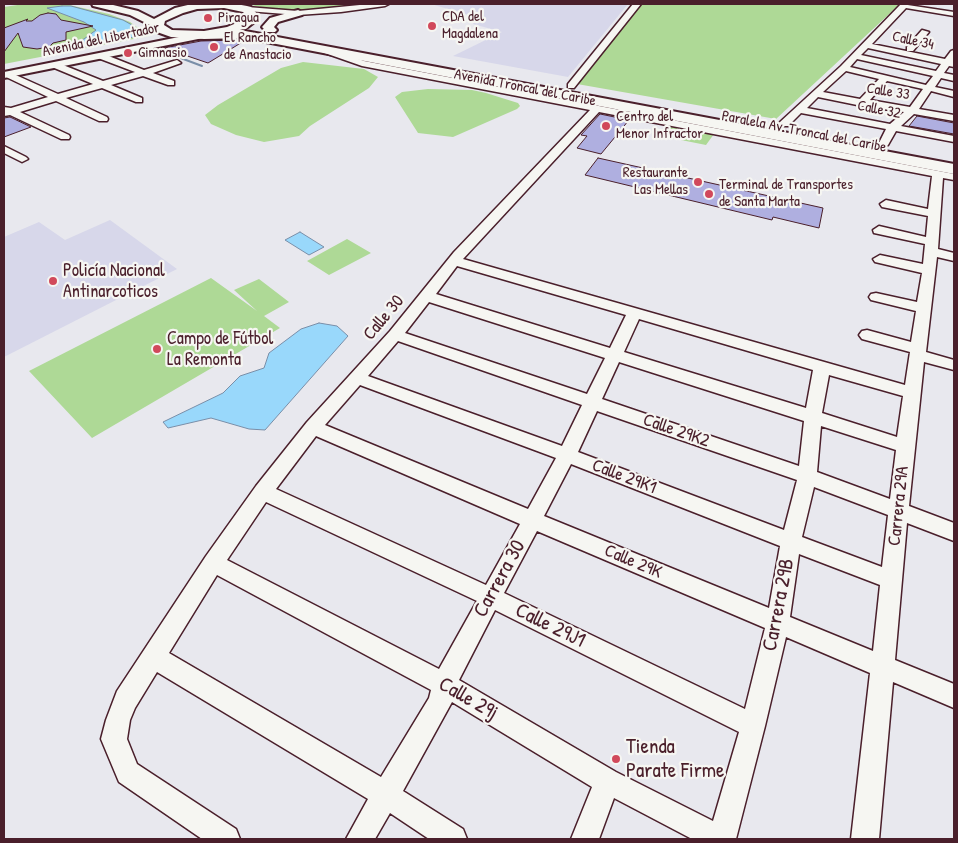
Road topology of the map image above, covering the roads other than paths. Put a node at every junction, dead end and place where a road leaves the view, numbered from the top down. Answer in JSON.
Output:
{"nodes":[{"id":1,"x":97,"y":4,"type":"edge"},
{"id":2,"x":385,"y":4,"type":"edge"},
{"id":3,"x":637,"y":4,"type":"edge"},
{"id":4,"x":904,"y":4,"type":"edge"},
{"id":5,"x":949,"y":4,"type":"edge"},
{"id":6,"x":160,"y":5,"type":"dead end"},
{"id":7,"x":207,"y":5,"type":"junction"},
{"id":8,"x":942,"y":12,"type":"junction"},
{"id":9,"x":298,"y":13,"type":"junction"},
{"id":10,"x":954,"y":14,"type":"edge"},
{"id":11,"x":250,"y":16,"type":"junction"},
{"id":12,"x":159,"y":27,"type":"junction"},
{"id":13,"x":271,"y":30,"type":"junction"},
{"id":14,"x":925,"y":32,"type":"dead end"},
{"id":15,"x":209,"y":34,"type":"junction"},
{"id":16,"x":866,"y":44,"type":"junction"},
{"id":17,"x":325,"y":50,"type":"junction"},
{"id":18,"x":101,"y":56,"type":"junction"},
{"id":19,"x":855,"y":56,"type":"junction"},
{"id":20,"x":952,"y":59,"type":"edge"},
{"id":21,"x":177,"y":63,"type":"dead end"},
{"id":22,"x":55,"y":65,"type":"junction"},
{"id":23,"x":844,"y":68,"type":"junction"},
{"id":24,"x":4,"y":72,"type":"edge"},
{"id":25,"x":145,"y":73,"type":"junction"},
{"id":26,"x":939,"y":75,"type":"junction"},
{"id":27,"x":954,"y":78,"type":"edge"},
{"id":28,"x":883,"y":81,"type":"junction"},
{"id":29,"x":171,"y":83,"type":"dead end"},
{"id":30,"x":104,"y":85,"type":"junction"},
{"id":31,"x":571,"y":86,"type":"junction"},
{"id":32,"x":927,"y":91,"type":"junction"},
{"id":33,"x":816,"y":94,"type":"junction"},
{"id":34,"x":954,"y":94,"type":"edge"},
{"id":35,"x":59,"y":98,"type":"junction"},
{"id":36,"x":139,"y":100,"type":"dead end"},
{"id":37,"x":954,"y":100,"type":"edge"},
{"id":38,"x":862,"y":103,"type":"junction"},
{"id":39,"x":597,"y":108,"type":"junction"},
{"id":40,"x":798,"y":110,"type":"junction"},
{"id":41,"x":6,"y":111,"type":"edge"},
{"id":42,"x":912,"y":111,"type":"junction"},
{"id":43,"x":954,"y":118,"type":"edge"},
{"id":44,"x":103,"y":119,"type":"dead end"},
{"id":45,"x":784,"y":124,"type":"junction"},
{"id":46,"x":892,"y":128,"type":"junction"},
{"id":47,"x":65,"y":137,"type":"dead end"},
{"id":48,"x":954,"y":139,"type":"edge"},
{"id":49,"x":884,"y":143,"type":"junction"},
{"id":50,"x":4,"y":149,"type":"edge"},
{"id":51,"x":954,"y":157,"type":"edge"},
{"id":52,"x":22,"y":159,"type":"dead end"},
{"id":53,"x":949,"y":173,"type":"edge"},
{"id":54,"x":886,"y":204,"type":"dead end"},
{"id":55,"x":934,"y":214,"type":"junction"},
{"id":56,"x":879,"y":230,"type":"dead end"},
{"id":57,"x":931,"y":254,"type":"junction"},
{"id":58,"x":954,"y":257,"type":"edge"},
{"id":59,"x":880,"y":259,"type":"dead end"},
{"id":60,"x":454,"y":261,"type":"junction"},
{"id":61,"x":427,"y":296,"type":"junction"},
{"id":62,"x":876,"y":297,"type":"dead end"},
{"id":63,"x":924,"y":308,"type":"junction"},
{"id":64,"x":634,"y":314,"type":"junction"},
{"id":65,"x":395,"y":335,"type":"junction"},
{"id":66,"x":867,"y":335,"type":"dead end"},
{"id":67,"x":919,"y":352,"type":"junction"},
{"id":68,"x":613,"y":354,"type":"junction"},
{"id":69,"x":954,"y":365,"type":"edge"},
{"id":70,"x":822,"y":368,"type":"junction"},
{"id":71,"x":356,"y":378,"type":"junction"},
{"id":72,"x":913,"y":394,"type":"junction"},
{"id":73,"x":591,"y":402,"type":"junction"},
{"id":74,"x":813,"y":416,"type":"junction"},
{"id":75,"x":313,"y":427,"type":"junction"},
{"id":76,"x":905,"y":446,"type":"junction"},
{"id":77,"x":567,"y":455,"type":"junction"},
{"id":78,"x":807,"y":476,"type":"junction"},
{"id":79,"x":263,"y":492,"type":"junction"},
{"id":80,"x":899,"y":510,"type":"junction"},
{"id":81,"x":532,"y":520,"type":"junction"},
{"id":82,"x":954,"y":532,"type":"edge"},
{"id":83,"x":791,"y":541,"type":"junction"},
{"id":84,"x":213,"y":563,"type":"junction"},
{"id":85,"x":891,"y":580,"type":"junction"},
{"id":86,"x":490,"y":597,"type":"junction"},
{"id":87,"x":778,"y":622,"type":"junction"},
{"id":88,"x":154,"y":657,"type":"junction"},
{"id":89,"x":882,"y":666,"type":"junction"},
{"id":90,"x":444,"y":684,"type":"junction"},
{"id":91,"x":954,"y":696,"type":"edge"},
{"id":92,"x":754,"y":726,"type":"junction"},
{"id":93,"x":607,"y":781,"type":"junction"},
{"id":94,"x":386,"y":795,"type":"junction"},
{"id":95,"x":226,"y":839,"type":"edge"},
{"id":96,"x":360,"y":839,"type":"edge"},
{"id":97,"x":454,"y":839,"type":"edge"},
{"id":98,"x":585,"y":839,"type":"edge"},
{"id":99,"x":721,"y":839,"type":"edge"},
{"id":100,"x":865,"y":839,"type":"edge"}],
"edges":[{"from":1,"to":12,"type":"highway"},
{"from":2,"to":9,"type":"street"},
{"from":3,"to":31,"type":"street"},
{"from":4,"to":8,"type":"street"},
{"from":4,"to":16,"type":"street"},
{"from":5,"to":8,"type":"street"},
{"from":6,"to":7,"type":"highway"},
{"from":7,"to":11,"type":"highway","name":"Avenida Troncal del Caribe"},
{"from":7,"to":12,"type":"highway"},
{"from":8,"to":10,"type":"street"},
{"from":9,"to":11,"type":"street"},
{"from":9,"to":13,"type":"highway"},
{"from":11,"to":13,"type":"highway","name":"Avenida Troncal del Caribe"},
{"from":11,"to":15,"type":"highway"},
{"from":12,"to":15,"type":"highway"},
{"from":12,"to":24,"type":"main road","name":"Avenida del Libertador"},
{"from":13,"to":31,"type":"highway","name":"Avenida Troncal del Caribe"},
{"from":14,"to":20,"type":"street"},
{"from":15,"to":17,"type":"highway","name":"Avenida Troncal del Caribe"},
{"from":15,"to":18,"type":"main road","name":"Avenida del Libertador"},
{"from":16,"to":19,"type":"street"},
{"from":16,"to":20,"type":"street","name":"Calle 34"},
{"from":17,"to":39,"type":"street","name":"Paralela Av. Troncal del Caribe"},
{"from":17,"to":53,"type":"highway","name":"Avenida Troncal del Caribe"},
{"from":18,"to":22,"type":"main road","name":"Avenida del Libertador"},
{"from":18,"to":25,"type":"street"},
{"from":19,"to":23,"type":"street"},
{"from":19,"to":26,"type":"street"},
{"from":20,"to":26,"type":"street"},
{"from":21,"to":25,"type":"street"},
{"from":22,"to":24,"type":"main road","name":"Avenida del Libertador"},
{"from":22,"to":30,"type":"street"},
{"from":23,"to":28,"type":"street"},
{"from":23,"to":33,"type":"street"},
{"from":24,"to":35,"type":"street"},
{"from":25,"to":29,"type":"street"},
{"from":25,"to":30,"type":"street"},
{"from":26,"to":27,"type":"street"},
{"from":26,"to":32,"type":"street"},
{"from":28,"to":32,"type":"street"},
{"from":28,"to":38,"type":"street"},
{"from":30,"to":35,"type":"street"},
{"from":30,"to":36,"type":"street"},
{"from":31,"to":45,"type":"highway","name":"Avenida Troncal del Caribe"},
{"from":32,"to":34,"type":"street"},
{"from":32,"to":37,"type":"street"},
{"from":32,"to":42,"type":"street"},
{"from":33,"to":38,"type":"street","name":"Calle 33"},
{"from":33,"to":40,"type":"street"},
{"from":35,"to":41,"type":"street"},
{"from":35,"to":44,"type":"street"},
{"from":38,"to":42,"type":"street","name":"Calle 33"},
{"from":39,"to":53,"type":"street","name":"Paralela Av. Troncal del Caribe"},
{"from":39,"to":60,"type":"street","name":"Calle 30"},
{"from":40,"to":45,"type":"street"},
{"from":40,"to":46,"type":"street","name":"Calle 32"},
{"from":41,"to":47,"type":"street"},
{"from":42,"to":43,"type":"street","name":"Calle 33"},
{"from":42,"to":46,"type":"street"},
{"from":45,"to":49,"type":"highway","name":"Avenida Troncal del Caribe"},
{"from":46,"to":48,"type":"street","name":"Calle 32"},
{"from":46,"to":49,"type":"street"},
{"from":49,"to":51,"type":"highway","name":"Avenida Troncal del Caribe"},
{"from":50,"to":52,"type":"street"},
{"from":53,"to":55,"type":"street","name":"Carrera 29A"},
{"from":54,"to":55,"type":"street"},
{"from":55,"to":57,"type":"street","name":"Carrera 29A"},
{"from":56,"to":57,"type":"street"},
{"from":57,"to":58,"type":"street"},
{"from":57,"to":59,"type":"street"},
{"from":57,"to":63,"type":"street","name":"Carrera 29A"},
{"from":60,"to":61,"type":"street","name":"Calle 30"},
{"from":60,"to":64,"type":"street"},
{"from":61,"to":65,"type":"street","name":"Calle 30"},
{"from":61,"to":68,"type":"street"},
{"from":62,"to":63,"type":"street"},
{"from":63,"to":67,"type":"street","name":"Carrera 29A"},
{"from":64,"to":68,"type":"street","name":"Carrera 30"},
{"from":64,"to":70,"type":"street"},
{"from":65,"to":71,"type":"street","name":"Calle 30"},
{"from":65,"to":73,"type":"street","name":"Calle 29K2"},
{"from":66,"to":67,"type":"street"},
{"from":67,"to":69,"type":"street"},
{"from":67,"to":72,"type":"street","name":"Carrera 29A"},
{"from":68,"to":73,"type":"street","name":"Carrera 30"},
{"from":68,"to":74,"type":"street"},
{"from":70,"to":72,"type":"street"},
{"from":70,"to":74,"type":"street","name":"Carrera 29B"},
{"from":71,"to":75,"type":"street","name":"Calle 30"},
{"from":71,"to":77,"type":"street","name":"Calle 29K1"},
{"from":72,"to":76,"type":"street","name":"Carrera 29A"},
{"from":73,"to":77,"type":"street","name":"Carrera 30"},
{"from":73,"to":78,"type":"street","name":"Calle 29K2"},
{"from":74,"to":76,"type":"street"},
{"from":74,"to":78,"type":"street","name":"Carrera 29B"},
{"from":75,"to":79,"type":"street","name":"Calle 30"},
{"from":75,"to":81,"type":"street","name":"Calle 29K"},
{"from":76,"to":80,"type":"street","name":"Carrera 29A"},
{"from":77,"to":81,"type":"street","name":"Carrera 30"},
{"from":77,"to":83,"type":"street","name":"Calle 29K1"},
{"from":78,"to":80,"type":"street","name":"Calle 29K2"},
{"from":78,"to":83,"type":"street","name":"Carrera 29B"},
{"from":79,"to":84,"type":"street","name":"Calle 30"},
{"from":79,"to":86,"type":"street","name":"Calle 29J1"},
{"from":80,"to":82,"type":"street","name":"Calle 29K2"},
{"from":80,"to":85,"type":"street","name":"Carrera 29A"},
{"from":81,"to":86,"type":"street","name":"Carrera 30"},
{"from":81,"to":87,"type":"street","name":"Calle 29K"},
{"from":83,"to":85,"type":"street","name":"Calle 29K1"},
{"from":83,"to":87,"type":"street","name":"Carrera 29B"},
{"from":84,"to":88,"type":"street","name":"Calle 30"},
{"from":84,"to":90,"type":"street","name":"Calle 29j"},
{"from":85,"to":89,"type":"street","name":"Carrera 29A"},
{"from":86,"to":90,"type":"street","name":"Carrera 30"},
{"from":86,"to":92,"type":"street","name":"Calle 29J1"},
{"from":87,"to":89,"type":"street","name":"Calle 29K"},
{"from":87,"to":92,"type":"street","name":"Carrera 29B"},
{"from":88,"to":94,"type":"street"},
{"from":88,"to":95,"type":"street","name":"Calle 30"},
{"from":89,"to":91,"type":"street","name":"Calle 29K"},
{"from":89,"to":100,"type":"street","name":"Carrera 29A"},
{"from":90,"to":93,"type":"street","name":"Calle 29j"},
{"from":90,"to":94,"type":"street","name":"Carrera 30"},
{"from":92,"to":99,"type":"street","name":"Carrera 29B"},
{"from":93,"to":98,"type":"street"},
{"from":93,"to":99,"type":"street","name":"Calle 29j"},
{"from":94,"to":96,"type":"street","name":"Carrera 30"},
{"from":94,"to":97,"type":"street"}]}
